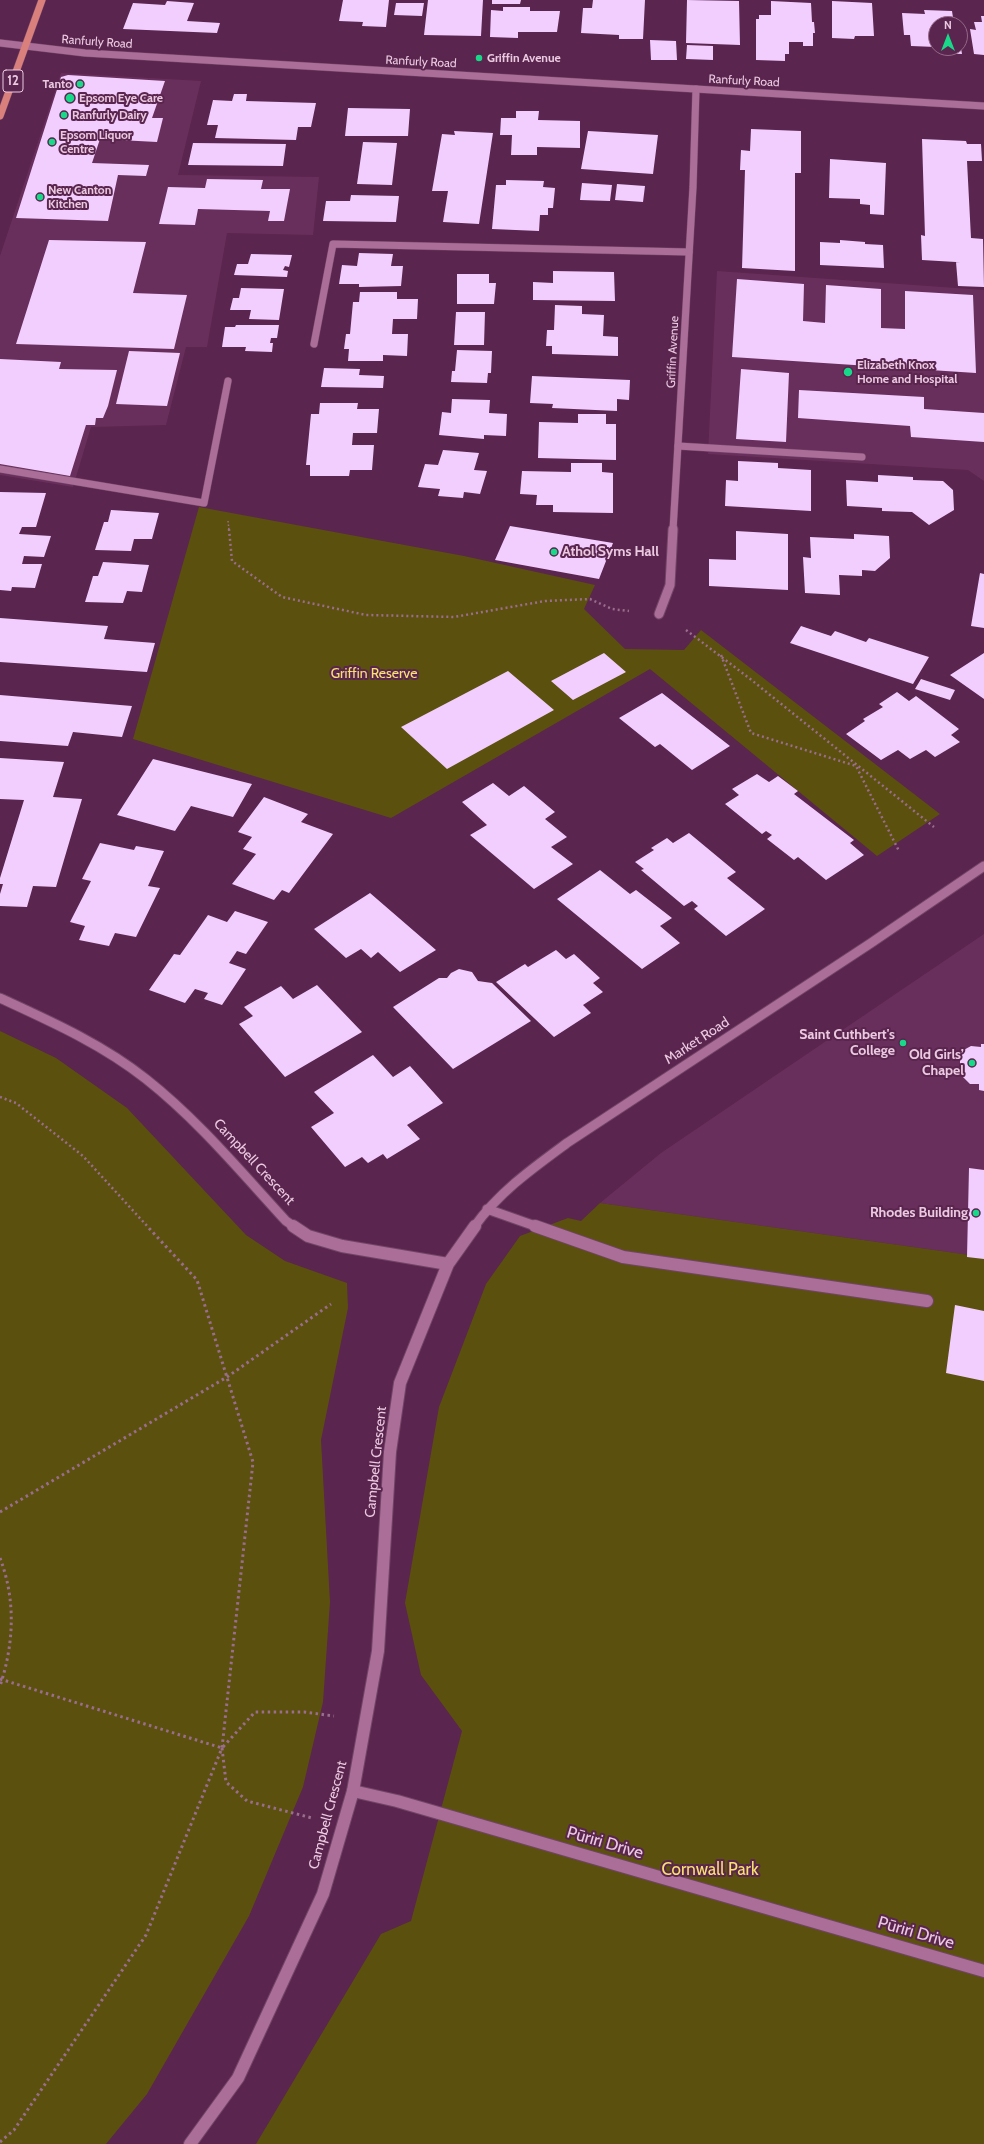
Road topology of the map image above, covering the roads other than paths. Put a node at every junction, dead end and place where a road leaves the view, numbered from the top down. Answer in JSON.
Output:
{"nodes":[{"id":1,"x":42,"y":0,"type":"edge"},
{"id":2,"x":0,"y":43,"type":"edge"},
{"id":3,"x":25,"y":47,"type":"junction"},
{"id":4,"x":696,"y":89,"type":"junction"},
{"id":5,"x":984,"y":106,"type":"edge"},
{"id":6,"x":0,"y":116,"type":"edge"},
{"id":7,"x":690,"y":252,"type":"junction"},
{"id":8,"x":314,"y":344,"type":"dead end"},
{"id":9,"x":228,"y":381,"type":"dead end"},
{"id":10,"x":678,"y":446,"type":"junction"},
{"id":11,"x":862,"y":457,"type":"dead end"},
{"id":12,"x":0,"y":469,"type":"edge"},
{"id":13,"x":659,"y":614,"type":"road end"},
{"id":14,"x":984,"y":866,"type":"edge"},
{"id":15,"x":0,"y":998,"type":"edge"},
{"id":16,"x":487,"y":1209,"type":"junction"},
{"id":17,"x":448,"y":1264,"type":"junction"},
{"id":18,"x":927,"y":1301,"type":"dead end"},
{"id":19,"x":353,"y":1791,"type":"junction"},
{"id":20,"x":984,"y":1971,"type":"edge"},
{"id":21,"x":190,"y":2144,"type":"edge"}],
"edges":[{"from":1,"to":3,"type":"main road","number":"12"},
{"from":2,"to":3,"type":"main road","name":"Ranfurly Road"},
{"from":3,"to":4,"type":"main road","name":"Ranfurly Road"},
{"from":3,"to":6,"type":"main road","number":"12"},
{"from":4,"to":5,"type":"main road","name":"Ranfurly Road"},
{"from":4,"to":7,"type":"main road","name":"Griffin Avenue"},
{"from":7,"to":8,"type":"main road"},
{"from":7,"to":10,"type":"main road","name":"Griffin Avenue"},
{"from":9,"to":12,"type":"main road"},
{"from":10,"to":11,"type":"main road"},
{"from":10,"to":13,"type":"main road","name":"Griffin Avenue"},
{"from":14,"to":16,"type":"main road","name":"Market Road"},
{"from":15,"to":17,"type":"main road","name":"Campbell Crescent"},
{"from":16,"to":17,"type":"main road","name":"Market Road"},
{"from":16,"to":18,"type":"main road"},
{"from":17,"to":19,"type":"main road","name":"Campbell Crescent"},
{"from":19,"to":20,"type":"main road","name":"Pūriri Drive"},
{"from":19,"to":21,"type":"main road","name":"Campbell Crescent"}]}
